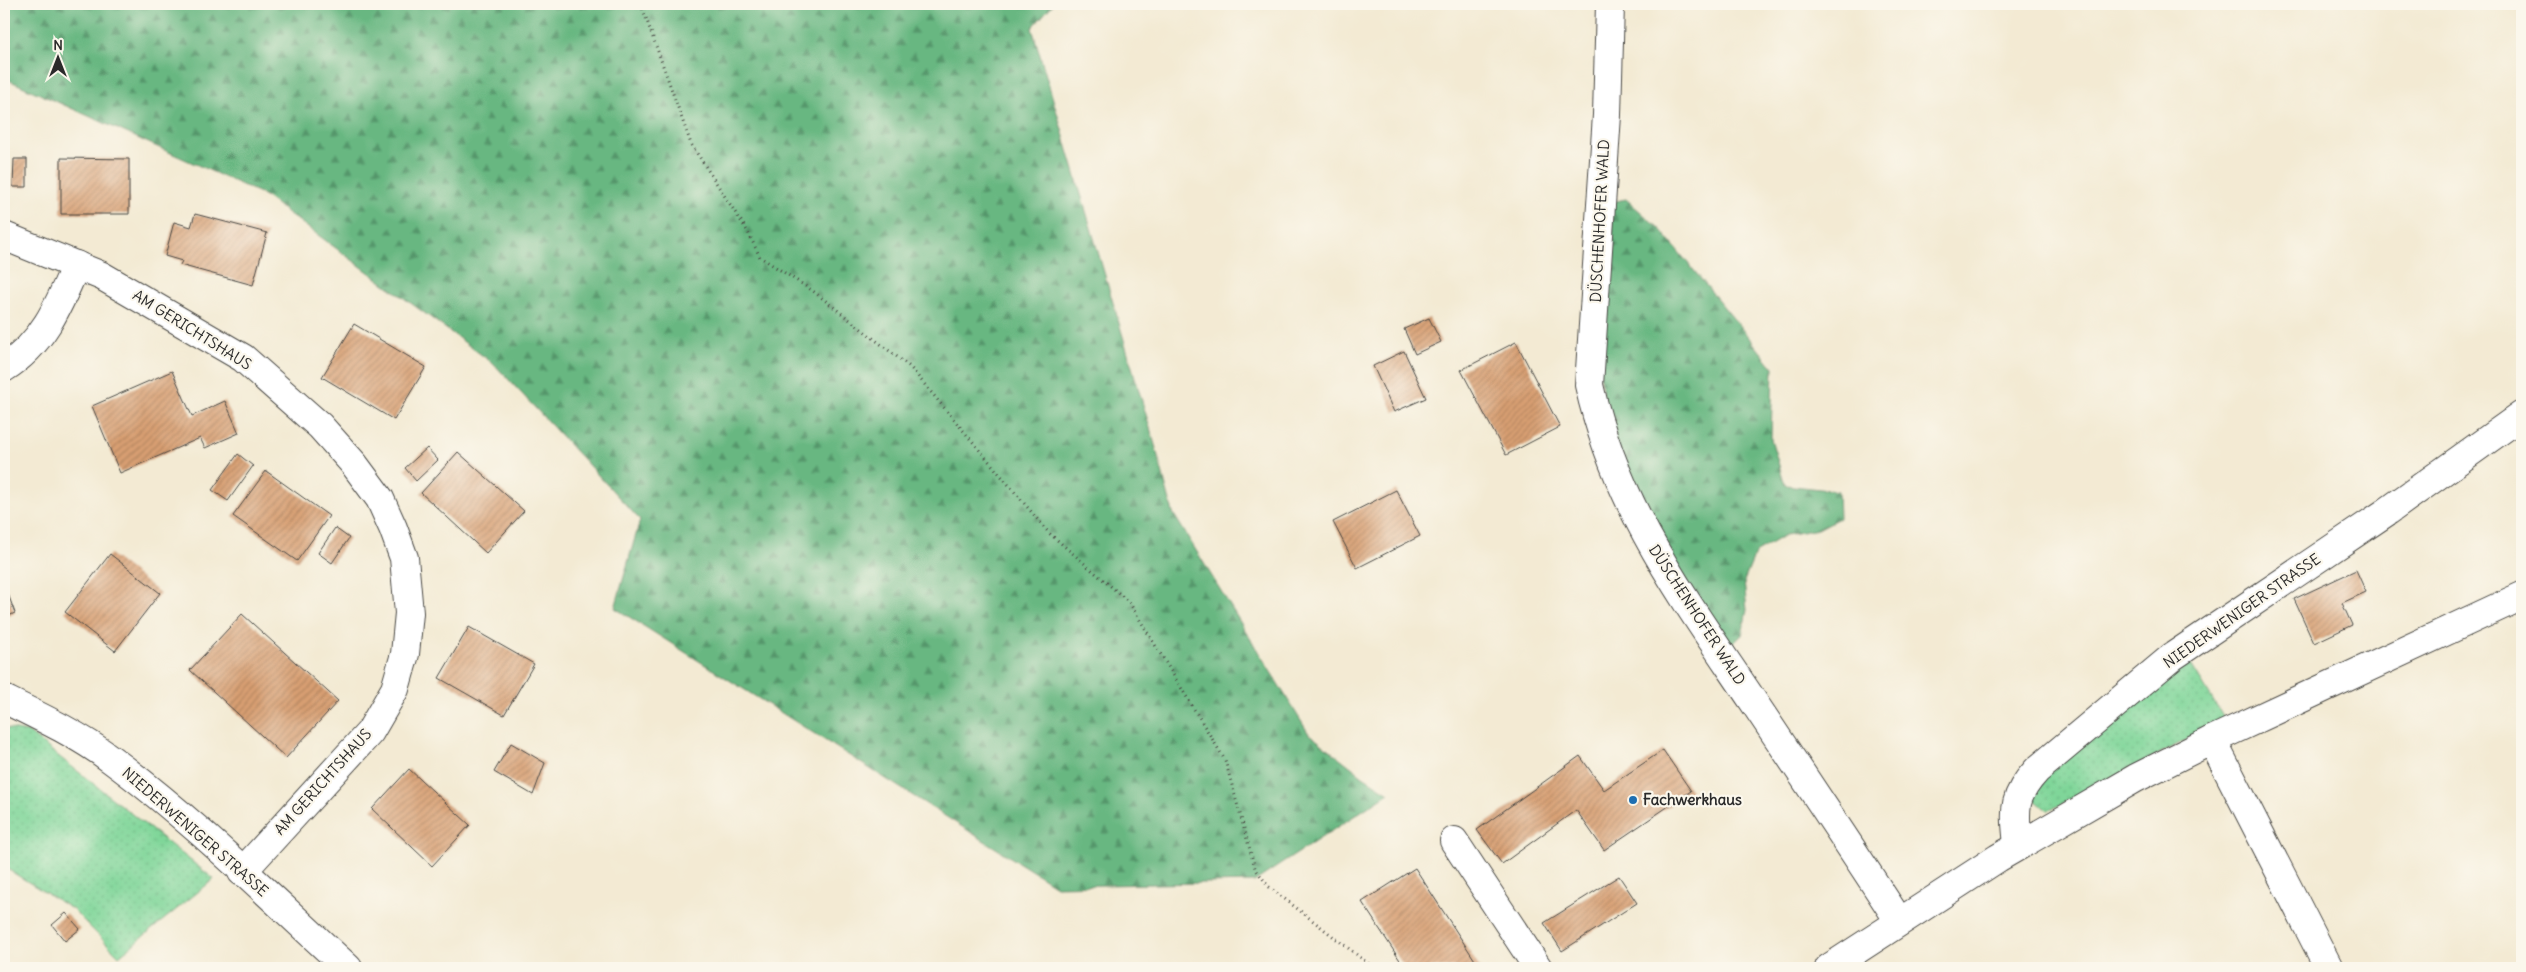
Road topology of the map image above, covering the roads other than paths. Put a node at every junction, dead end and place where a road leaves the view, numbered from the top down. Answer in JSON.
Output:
{"nodes":[{"id":1,"x":1610,"y":4,"type":"edge"},
{"id":2,"x":4,"y":236,"type":"edge"},
{"id":3,"x":76,"y":265,"type":"junction"},
{"id":4,"x":4,"y":368,"type":"edge"},
{"id":5,"x":2522,"y":415,"type":"edge"},
{"id":6,"x":2522,"y":596,"type":"edge"},
{"id":7,"x":4,"y":699,"type":"edge"},
{"id":8,"x":2212,"y":740,"type":"junction"},
{"id":9,"x":1454,"y":841,"type":"dead end"},
{"id":10,"x":2018,"y":846,"type":"junction"},
{"id":11,"x":242,"y":872,"type":"junction"},
{"id":12,"x":1899,"y":921,"type":"junction"},
{"id":13,"x":348,"y":968,"type":"edge"},
{"id":14,"x":1538,"y":968,"type":"edge"},
{"id":15,"x":1829,"y":968,"type":"edge"},
{"id":16,"x":2329,"y":968,"type":"edge"}],
"edges":[{"from":1,"to":12,"type":"street","name":"DÜSCHENHOFER WALD"},
{"from":2,"to":3,"type":"street","name":"AM GERICHTSHAUS"},
{"from":3,"to":4,"type":"street"},
{"from":3,"to":11,"type":"street","name":"AM GERICHTSHAUS"},
{"from":5,"to":10,"type":"street","name":"NIEDERWENIGER STRASSE"},
{"from":6,"to":8,"type":"street"},
{"from":7,"to":11,"type":"street","name":"NIEDERWENIGER STRASSE"},
{"from":8,"to":10,"type":"street"},
{"from":8,"to":16,"type":"street"},
{"from":9,"to":14,"type":"street"},
{"from":10,"to":12,"type":"street"},
{"from":11,"to":13,"type":"street","name":"NIEDERWENIGER STRASSE"},
{"from":12,"to":15,"type":"street"}]}
